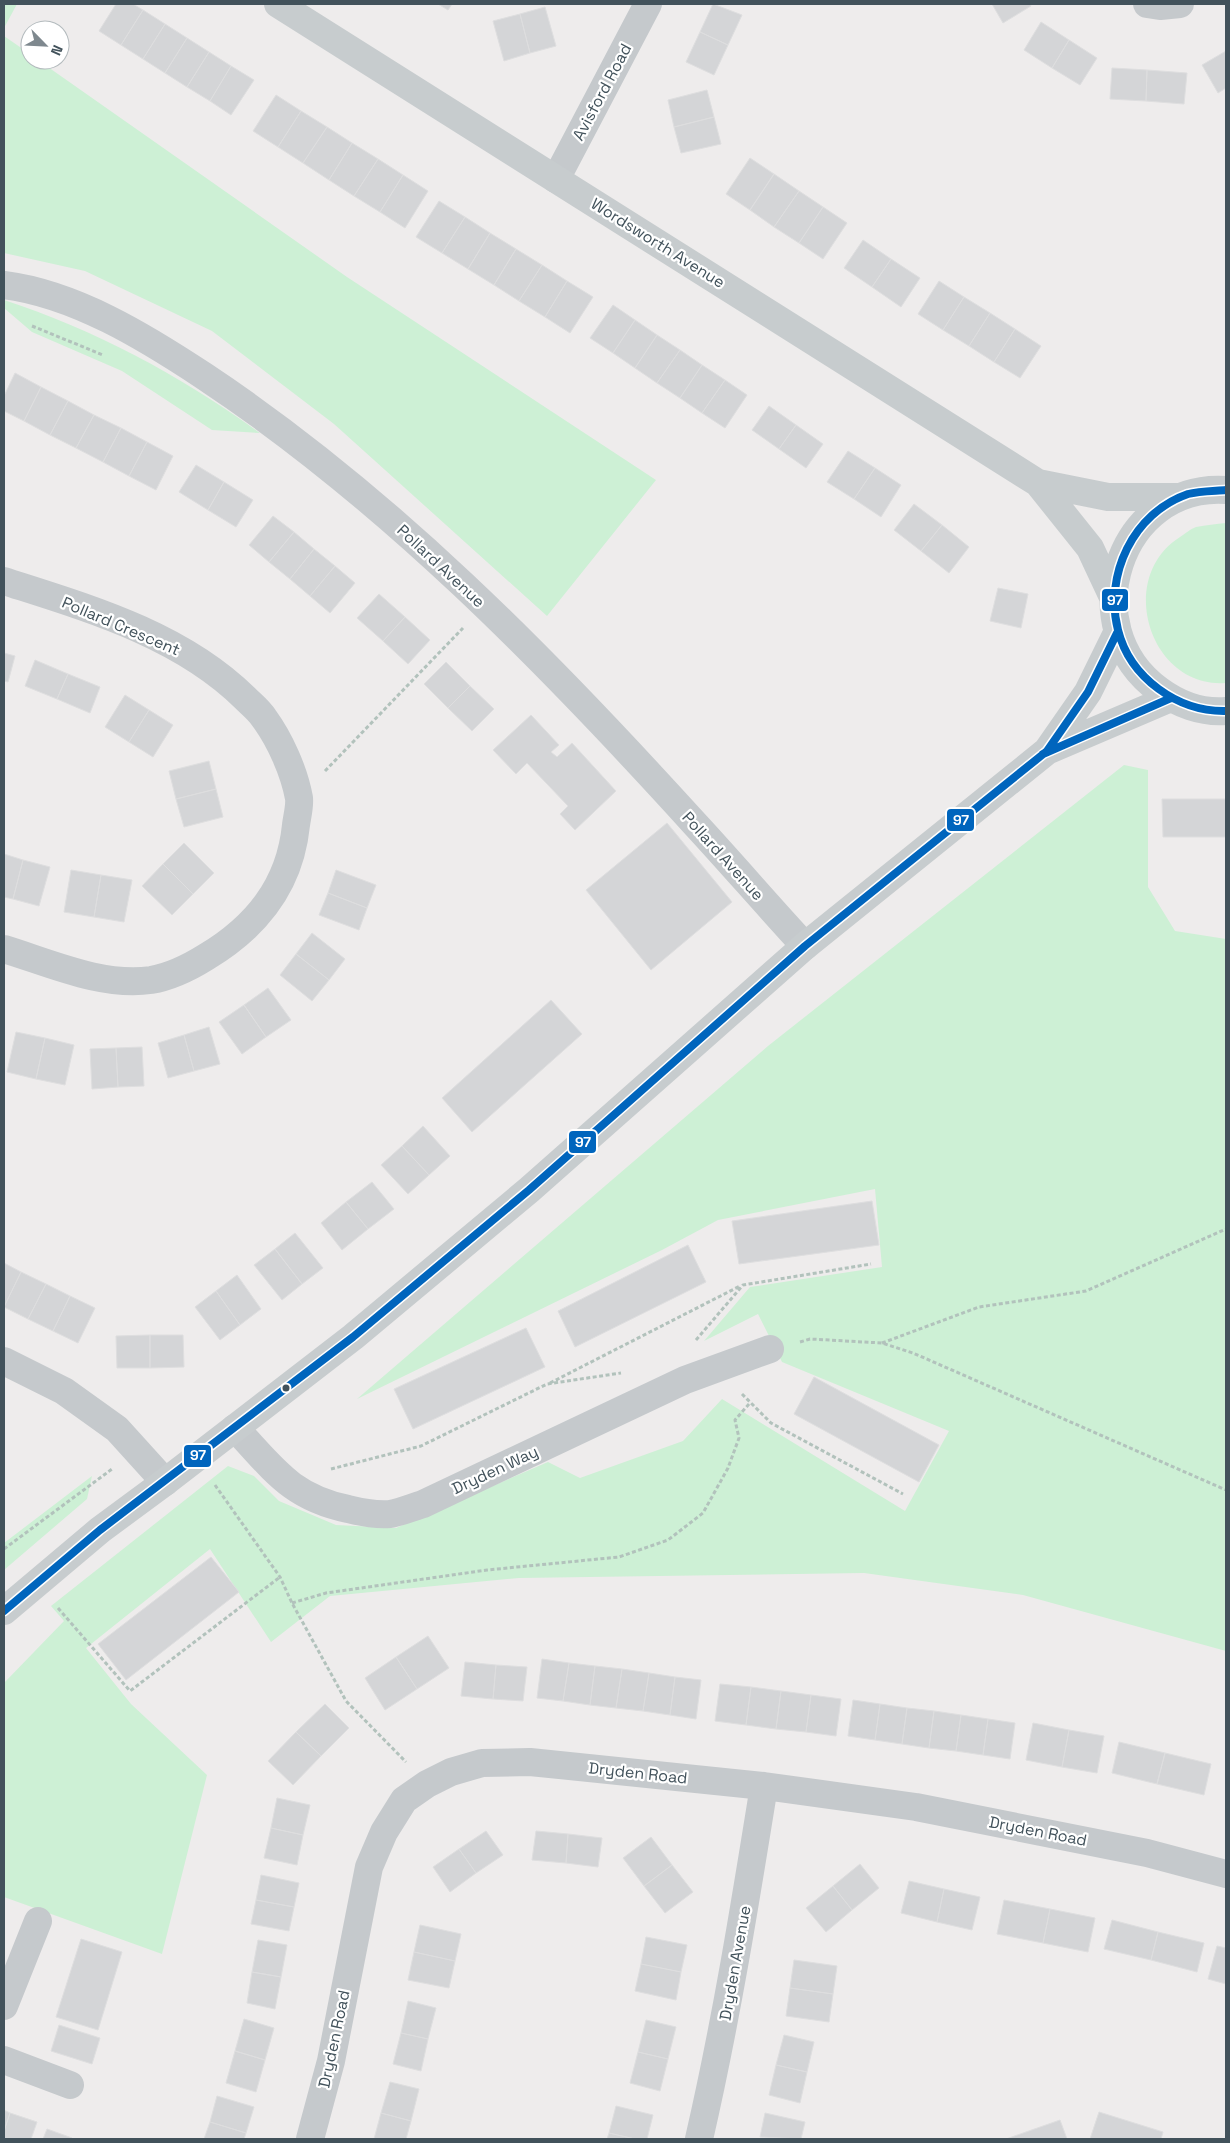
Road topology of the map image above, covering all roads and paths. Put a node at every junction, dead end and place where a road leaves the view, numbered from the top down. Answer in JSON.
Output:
{"nodes":[{"id":1,"x":278,"y":4,"type":"edge"},
{"id":2,"x":648,"y":4,"type":"edge"},
{"id":3,"x":1147,"y":4,"type":"edge"},
{"id":4,"x":1180,"y":4,"type":"edge"},
{"id":5,"x":556,"y":179,"type":"junction"},
{"id":6,"x":4,"y":285,"type":"edge"},
{"id":7,"x":1038,"y":483,"type":"junction"},
{"id":8,"x":1226,"y":490,"type":"edge"},
{"id":9,"x":1182,"y":497,"type":"junction"},
{"id":10,"x":4,"y":581,"type":"edge"},
{"id":11,"x":1112,"y":595,"type":"junction"},
{"id":12,"x":484,"y":606,"type":"junction"},
{"id":13,"x":1117,"y":633,"type":"junction"},
{"id":14,"x":1171,"y":698,"type":"junction"},
{"id":15,"x":1226,"y":711,"type":"edge"},
{"id":16,"x":1047,"y":751,"type":"junction"},
{"id":17,"x":299,"y":799,"type":"junction"},
{"id":18,"x":805,"y":946,"type":"junction"},
{"id":19,"x":4,"y":949,"type":"edge"},
{"id":20,"x":1226,"y":1229,"type":"edge"},
{"id":21,"x":870,"y":1264,"type":"dead end"},
{"id":22,"x":742,"y":1285,"type":"junction"},
{"id":23,"x":882,"y":1343,"type":"junction"},
{"id":24,"x":770,"y":1349,"type":"joint"},
{"id":25,"x":4,"y":1361,"type":"edge"},
{"id":26,"x":722,"y":1367,"type":"junction"},
{"id":27,"x":630,"y":1371,"type":"dead end"},
{"id":28,"x":685,"y":1380,"type":"junction"},
{"id":29,"x":547,"y":1384,"type":"junction"},
{"id":30,"x":750,"y":1404,"type":"junction"},
{"id":31,"x":234,"y":1428,"type":"junction"},
{"id":32,"x":137,"y":1451,"type":"junction"},
{"id":33,"x":196,"y":1458,"type":"junction"},
{"id":34,"x":284,"y":1480,"type":"junction"},
{"id":35,"x":165,"y":1482,"type":"junction"},
{"id":36,"x":1226,"y":1490,"type":"edge"},
{"id":37,"x":903,"y":1494,"type":"dead end"},
{"id":38,"x":4,"y":1549,"type":"edge"},
{"id":39,"x":280,"y":1577,"type":"junction"},
{"id":40,"x":37,"y":1583,"type":"junction"},
{"id":41,"x":292,"y":1603,"type":"junction"},
{"id":42,"x":4,"y":1611,"type":"edge"},
{"id":43,"x":427,"y":1784,"type":"junction"},
{"id":44,"x":764,"y":1786,"type":"junction"},
{"id":45,"x":1226,"y":1874,"type":"edge"},
{"id":46,"x":38,"y":1921,"type":"dead end"},
{"id":47,"x":4,"y":2006,"type":"edge"},
{"id":48,"x":4,"y":2060,"type":"edge"},
{"id":49,"x":70,"y":2085,"type":"dead end"},
{"id":50,"x":310,"y":2139,"type":"edge"},
{"id":51,"x":699,"y":2139,"type":"edge"}],
"edges":[{"from":1,"to":5,"type":"street","name":"Wordsworth Avenue"},
{"from":2,"to":5,"type":"street","name":"Avisford Road"},
{"from":3,"to":4,"type":"street"},
{"from":5,"to":7,"type":"street","name":"Wordsworth Avenue"},
{"from":6,"to":12,"type":"street","name":"Pollard Avenue"},
{"from":7,"to":9,"type":"street","name":"Wordsworth Avenue"},
{"from":7,"to":11,"type":"street","name":"Wordsworth Avenue"},
{"from":8,"to":9,"type":"street"},
{"from":9,"to":11,"type":"street"},
{"from":10,"to":17,"type":"street","name":"Pollard Crescent"},
{"from":11,"to":13,"type":"street"},
{"from":12,"to":17,"type":"path"},
{"from":12,"to":18,"type":"street","name":"Pollard Avenue"},
{"from":13,"to":14,"type":"street"},
{"from":13,"to":16,"type":"street"},
{"from":14,"to":15,"type":"street"},
{"from":14,"to":16,"type":"street"},
{"from":16,"to":18,"type":"street"},
{"from":17,"to":19,"type":"street","name":"Pollard Crescent"},
{"from":18,"to":31,"type":"street"},
{"from":20,"to":23,"type":"path"},
{"from":21,"to":22,"type":"path"},
{"from":22,"to":28,"type":"path"},
{"from":22,"to":29,"type":"path"},
{"from":23,"to":24,"type":"path"},
{"from":23,"to":36,"type":"path"},
{"from":24,"to":26,"type":"street","name":"Dryden Way"},
{"from":25,"to":32,"type":"street"},
{"from":26,"to":28,"type":"street","name":"Dryden Way"},
{"from":26,"to":30,"type":"path"},
{"from":27,"to":29,"type":"path"},
{"from":28,"to":34,"type":"street","name":"Dryden Way"},
{"from":29,"to":34,"type":"path"},
{"from":30,"to":37,"type":"path"},
{"from":30,"to":41,"type":"path"},
{"from":31,"to":33,"type":"street"},
{"from":31,"to":34,"type":"street","name":"Dryden Way"},
{"from":32,"to":35,"type":"street"},
{"from":32,"to":38,"type":"path"},
{"from":33,"to":35,"type":"street"},
{"from":33,"to":39,"type":"path"},
{"from":35,"to":40,"type":"street"},
{"from":39,"to":40,"type":"path"},
{"from":39,"to":41,"type":"path"},
{"from":40,"to":42,"type":"street"},
{"from":41,"to":43,"type":"path"},
{"from":43,"to":44,"type":"street","name":"Dryden Road"},
{"from":43,"to":50,"type":"street","name":"Dryden Road"},
{"from":44,"to":45,"type":"street","name":"Dryden Road"},
{"from":44,"to":51,"type":"street","name":"Dryden Avenue"},
{"from":46,"to":47,"type":"street"},
{"from":48,"to":49,"type":"street"}]}
